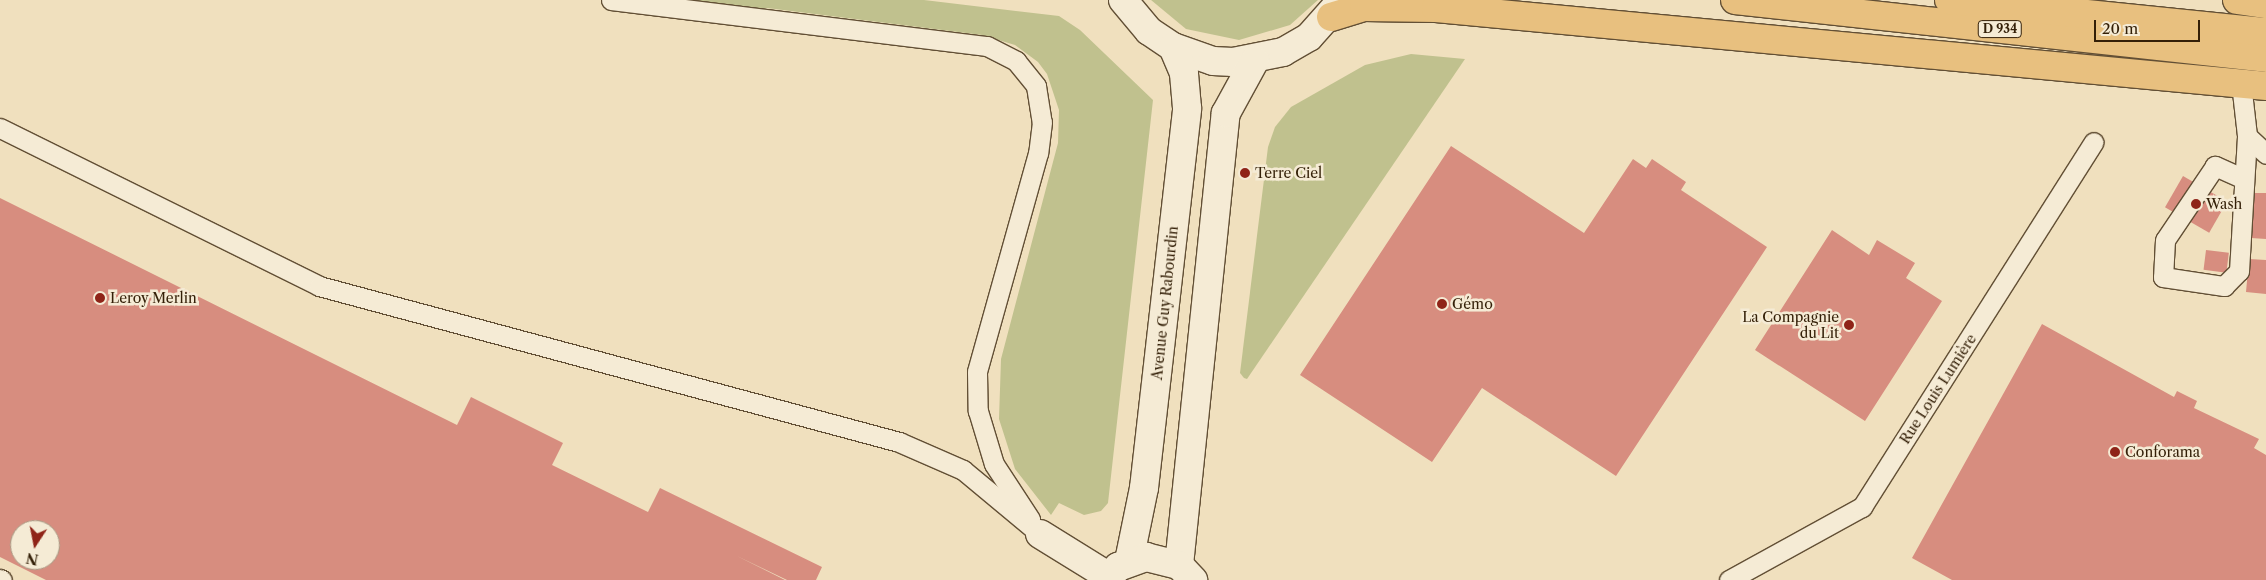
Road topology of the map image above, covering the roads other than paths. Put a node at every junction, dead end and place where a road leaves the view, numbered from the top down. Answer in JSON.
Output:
{"nodes":[{"id":1,"x":611,"y":0,"type":"edge"},
{"id":2,"x":1123,"y":0,"type":"edge"},
{"id":3,"x":1735,"y":0,"type":"edge"},
{"id":4,"x":1949,"y":0,"type":"edge"},
{"id":5,"x":2237,"y":0,"type":"edge"},
{"id":6,"x":2266,"y":4,"type":"edge"},
{"id":7,"x":1336,"y":8,"type":"edge"},
{"id":8,"x":2266,"y":32,"type":"edge"},
{"id":9,"x":1173,"y":48,"type":"junction"},
{"id":10,"x":2266,"y":58,"type":"edge"},
{"id":11,"x":1255,"y":60,"type":"junction"},
{"id":12,"x":2254,"y":85,"type":"edge"},
{"id":13,"x":0,"y":128,"type":"edge"},
{"id":14,"x":2247,"y":136,"type":"junction"},
{"id":15,"x":2094,"y":142,"type":"dead end"},
{"id":16,"x":2266,"y":154,"type":"edge"},
{"id":17,"x":2242,"y":178,"type":"junction"},
{"id":18,"x":1040,"y":534,"type":"junction"},
{"id":19,"x":1114,"y":572,"type":"edge"},
{"id":20,"x":1186,"y":573,"type":"edge"},
{"id":21,"x":1729,"y":580,"type":"edge"}],
"edges":[{"from":1,"to":18,"type":"lane"},
{"from":2,"to":9,"type":"street"},
{"from":3,"to":10,"type":"main road","number":"D 934"},
{"from":4,"to":8,"type":"main road","number":"D 934"},
{"from":5,"to":6,"type":"main road"},
{"from":7,"to":11,"type":"street"},
{"from":7,"to":12,"type":"main road"},
{"from":9,"to":11,"type":"street"},
{"from":9,"to":19,"type":"street","name":"Avenue Guy Rabourdin"},
{"from":11,"to":20,"type":"street"},
{"from":12,"to":14,"type":"lane"},
{"from":13,"to":18,"type":"lane"},
{"from":14,"to":16,"type":"lane"},
{"from":14,"to":17,"type":"lane"},
{"from":15,"to":21,"type":"lane","name":"Rue Louis Lumière"},
{"from":17,"to":17,"type":"lane"},
{"from":18,"to":19,"type":"street"},
{"from":19,"to":20,"type":"street"}]}
